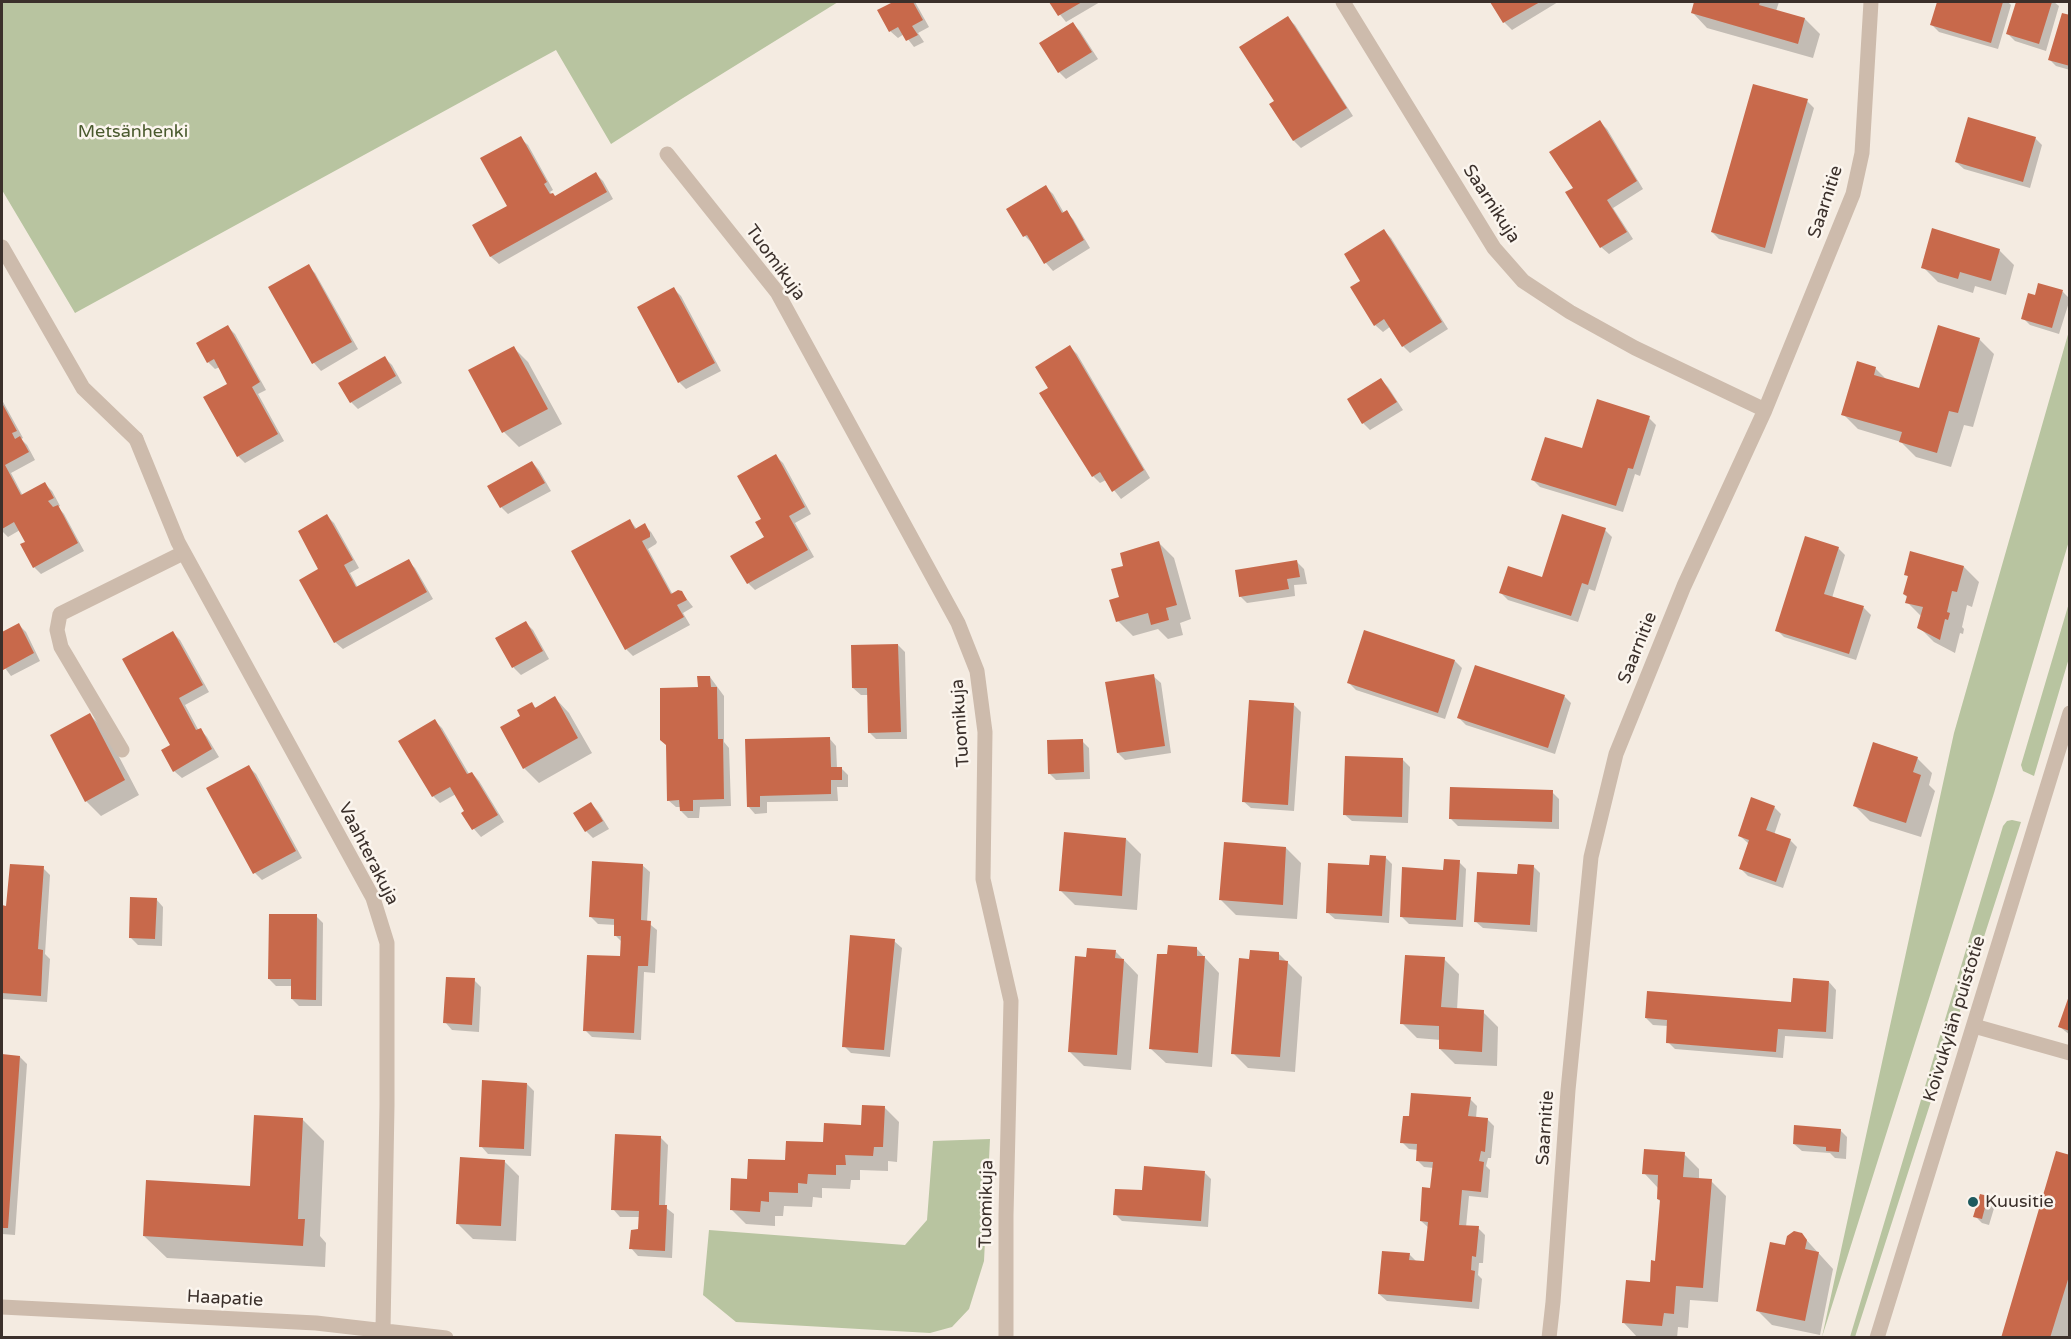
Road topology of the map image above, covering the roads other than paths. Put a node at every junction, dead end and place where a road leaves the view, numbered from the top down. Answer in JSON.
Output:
{"nodes":[{"id":1,"x":1343,"y":2,"type":"edge"},
{"id":2,"x":1871,"y":2,"type":"edge"},
{"id":3,"x":667,"y":154,"type":"dead end"},
{"id":4,"x":2,"y":247,"type":"edge"},
{"id":5,"x":1766,"y":410,"type":"junction"},
{"id":6,"x":183,"y":553,"type":"junction"},
{"id":7,"x":2070,"y":713,"type":"edge"},
{"id":8,"x":122,"y":750,"type":"dead end"},
{"id":9,"x":1974,"y":1026,"type":"junction"},
{"id":10,"x":2070,"y":1053,"type":"edge"},
{"id":11,"x":2,"y":1307,"type":"edge"},
{"id":12,"x":382,"y":1330,"type":"junction"},
{"id":13,"x":446,"y":1338,"type":"edge"},
{"id":14,"x":1006,"y":1338,"type":"edge"},
{"id":15,"x":1549,"y":1338,"type":"edge"},
{"id":16,"x":1877,"y":1338,"type":"edge"}],
"edges":[{"from":1,"to":5,"type":"street","name":"Saarnikuja"},
{"from":2,"to":5,"type":"street","name":"Saarnitie"},
{"from":3,"to":14,"type":"street","name":"Tuomikuja"},
{"from":4,"to":6,"type":"street","name":"Vaahterakuja"},
{"from":5,"to":15,"type":"street","name":"Saarnitie"},
{"from":6,"to":8,"type":"street"},
{"from":6,"to":12,"type":"street","name":"Vaahterakuja"},
{"from":7,"to":9,"type":"street","name":"Koivukylän puistotie"},
{"from":9,"to":10,"type":"street"},
{"from":9,"to":16,"type":"street","name":"Koivukylän puistotie"},
{"from":11,"to":12,"type":"street","name":"Haapatie"},
{"from":12,"to":13,"type":"street","name":"Haapatie"}]}
